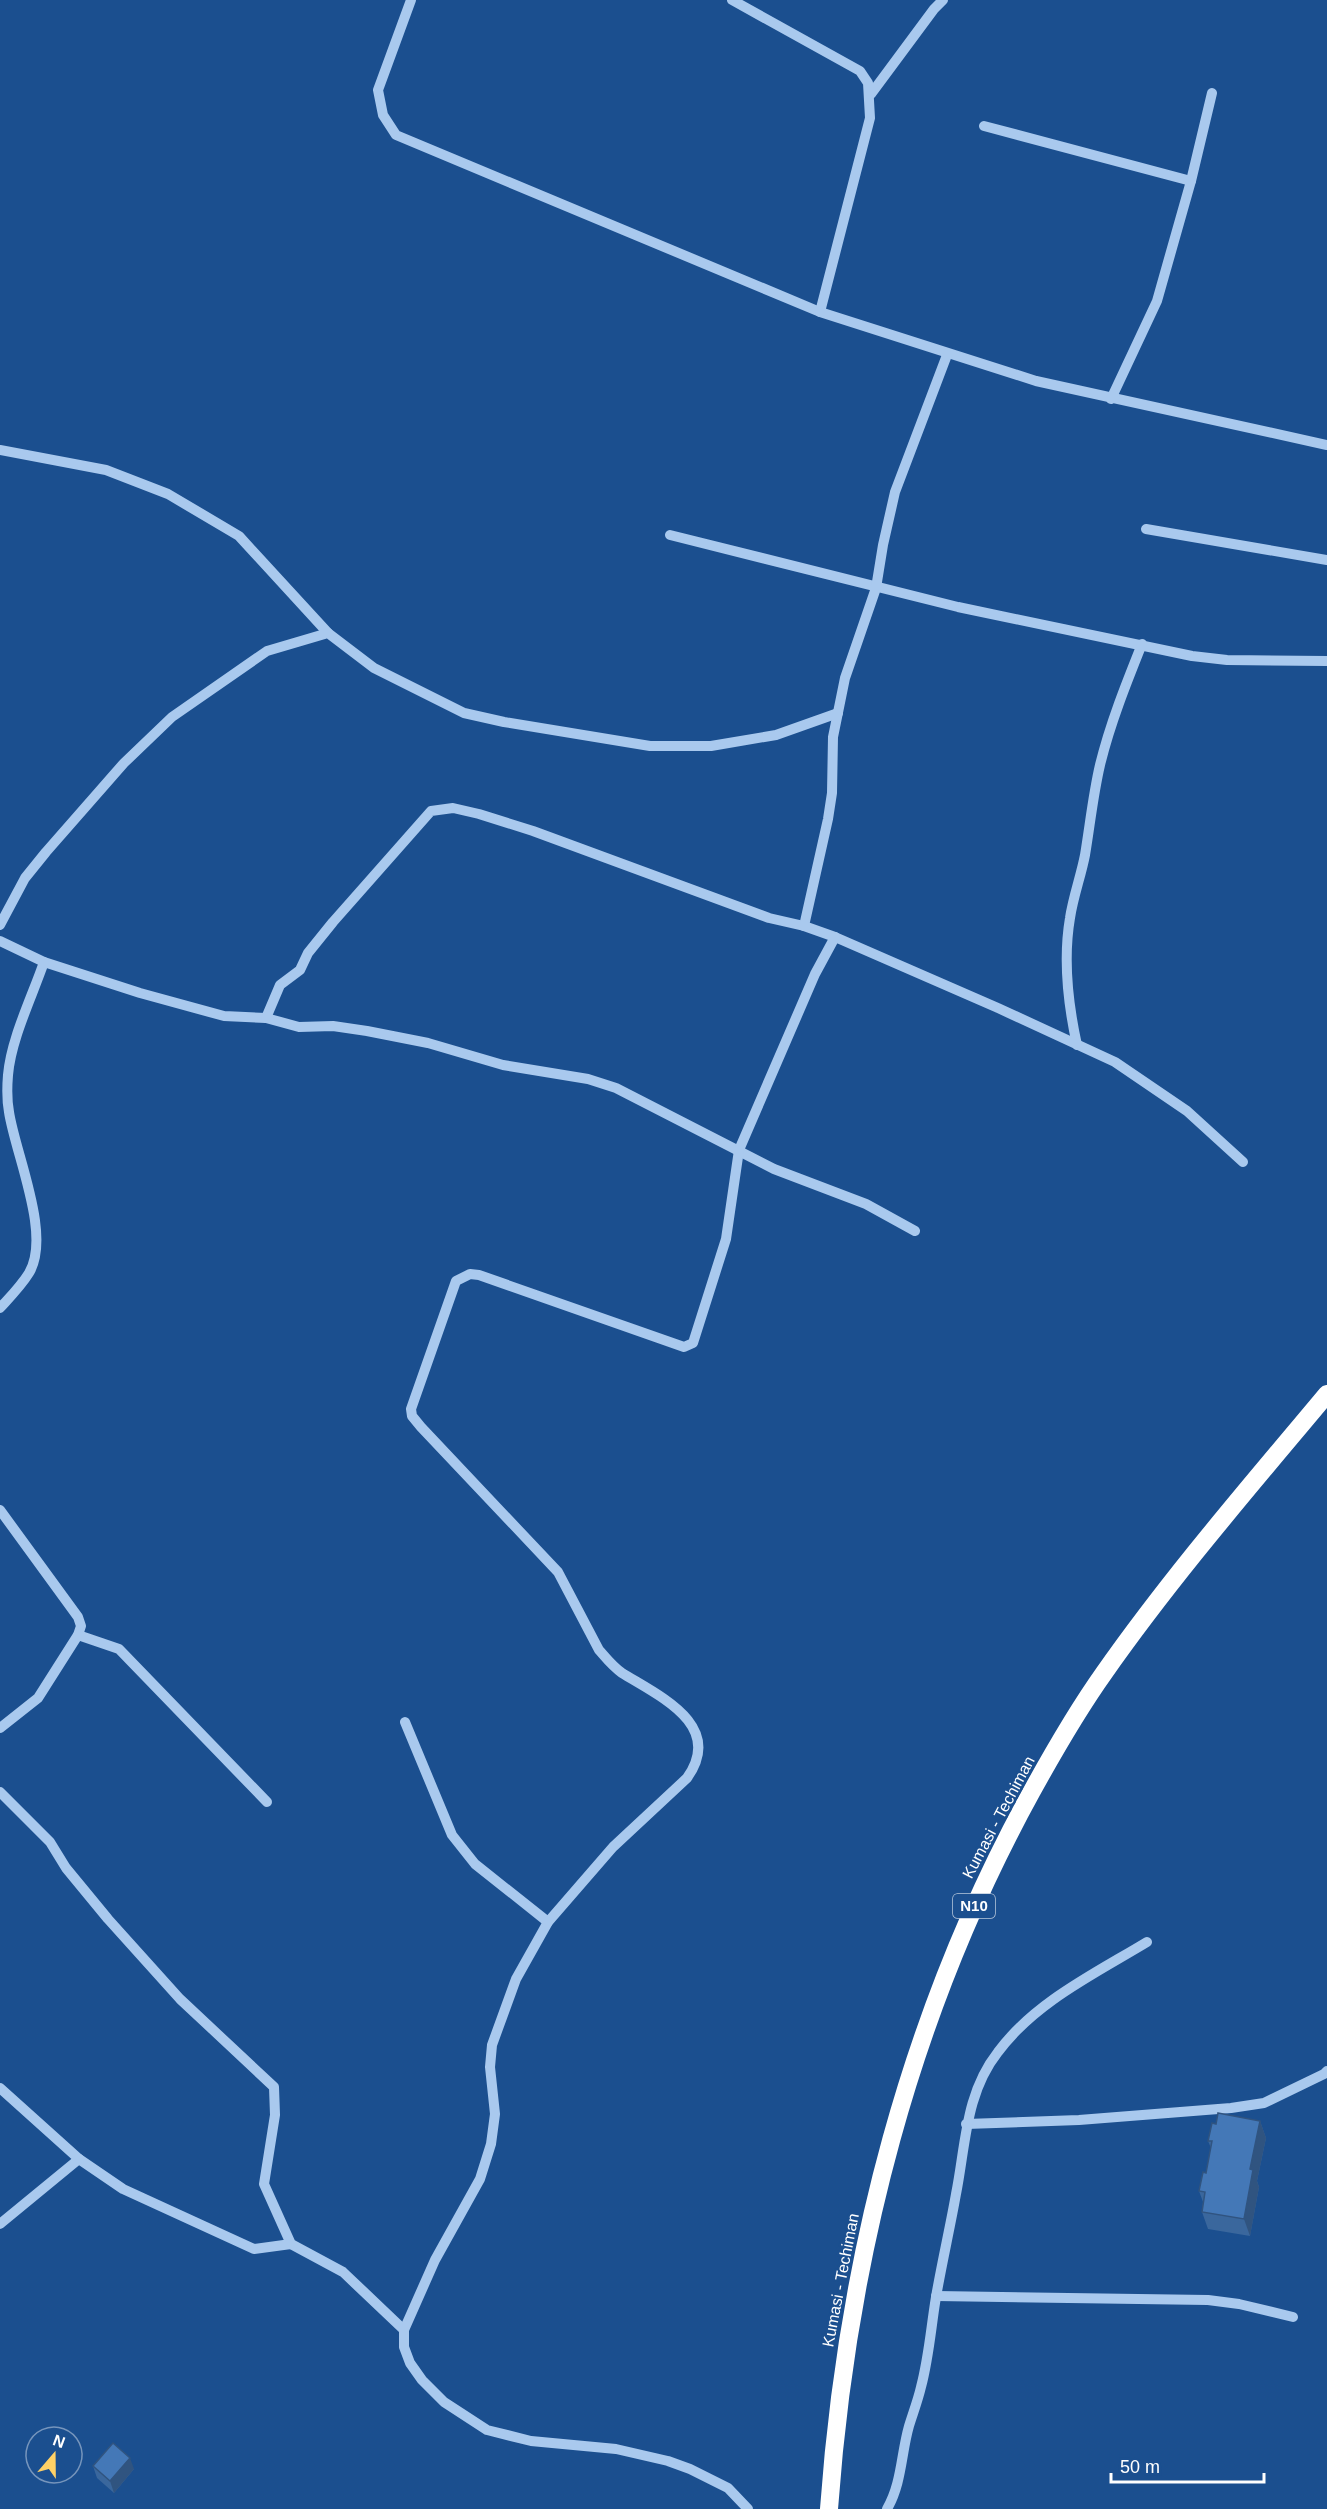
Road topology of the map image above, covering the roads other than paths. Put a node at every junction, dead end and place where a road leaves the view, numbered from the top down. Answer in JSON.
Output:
{"nodes":[{"id":1,"x":411,"y":0,"type":"edge"},
{"id":2,"x":732,"y":0,"type":"edge"},
{"id":3,"x":943,"y":0,"type":"edge"},
{"id":4,"x":1212,"y":93,"type":"dead end"},
{"id":5,"x":871,"y":94,"type":"junction"},
{"id":6,"x":984,"y":126,"type":"dead end"},
{"id":7,"x":1191,"y":182,"type":"junction"},
{"id":8,"x":820,"y":312,"type":"junction"},
{"id":9,"x":947,"y":354,"type":"junction"},
{"id":10,"x":1110,"y":399,"type":"junction"},
{"id":11,"x":1327,"y":445,"type":"edge"},
{"id":12,"x":0,"y":450,"type":"edge"},
{"id":13,"x":1146,"y":529,"type":"dead end"},
{"id":14,"x":670,"y":535,"type":"dead end"},
{"id":15,"x":1327,"y":560,"type":"edge"},
{"id":16,"x":876,"y":588,"type":"junction"},
{"id":17,"x":328,"y":633,"type":"junction"},
{"id":18,"x":1142,"y":644,"type":"junction"},
{"id":19,"x":1327,"y":661,"type":"edge"},
{"id":20,"x":838,"y":713,"type":"junction"},
{"id":21,"x":0,"y":925,"type":"edge"},
{"id":22,"x":804,"y":926,"type":"junction"},
{"id":23,"x":835,"y":937,"type":"junction"},
{"id":24,"x":0,"y":941,"type":"edge"},
{"id":25,"x":44,"y":962,"type":"junction"},
{"id":26,"x":266,"y":1018,"type":"junction"},
{"id":27,"x":1077,"y":1045,"type":"junction"},
{"id":28,"x":4,"y":1113,"type":"edge"},
{"id":29,"x":740,"y":1150,"type":"junction"},
{"id":30,"x":1243,"y":1162,"type":"dead end"},
{"id":31,"x":915,"y":1231,"type":"dead end"},
{"id":32,"x":0,"y":1308,"type":"edge"},
{"id":33,"x":1327,"y":1395,"type":"edge"},
{"id":34,"x":0,"y":1510,"type":"edge"},
{"id":35,"x":78,"y":1635,"type":"junction"},
{"id":36,"x":405,"y":1722,"type":"dead end"},
{"id":37,"x":0,"y":1728,"type":"edge"},
{"id":38,"x":0,"y":1792,"type":"edge"},
{"id":39,"x":267,"y":1802,"type":"dead end"},
{"id":40,"x":548,"y":1922,"type":"junction"},
{"id":41,"x":1147,"y":1942,"type":"dead end"},
{"id":42,"x":1327,"y":2071,"type":"edge"},
{"id":43,"x":0,"y":2088,"type":"edge"},
{"id":44,"x":966,"y":2124,"type":"junction"},
{"id":45,"x":79,"y":2158,"type":"junction"},
{"id":46,"x":0,"y":2224,"type":"edge"},
{"id":47,"x":291,"y":2244,"type":"junction"},
{"id":48,"x":936,"y":2296,"type":"junction"},
{"id":49,"x":1293,"y":2317,"type":"dead end"},
{"id":50,"x":404,"y":2330,"type":"junction"},
{"id":51,"x":748,"y":2509,"type":"edge"},
{"id":52,"x":829,"y":2509,"type":"edge"},
{"id":53,"x":887,"y":2509,"type":"edge"}],
"edges":[{"from":1,"to":8,"type":"street"},
{"from":2,"to":5,"type":"street"},
{"from":3,"to":5,"type":"street"},
{"from":4,"to":7,"type":"street"},
{"from":5,"to":8,"type":"street"},
{"from":6,"to":7,"type":"street"},
{"from":7,"to":10,"type":"street"},
{"from":8,"to":9,"type":"street"},
{"from":9,"to":10,"type":"street"},
{"from":9,"to":16,"type":"street"},
{"from":10,"to":11,"type":"street"},
{"from":12,"to":17,"type":"street"},
{"from":13,"to":15,"type":"street"},
{"from":14,"to":16,"type":"street"},
{"from":16,"to":18,"type":"street"},
{"from":16,"to":20,"type":"street"},
{"from":17,"to":20,"type":"street"},
{"from":17,"to":21,"type":"street"},
{"from":18,"to":19,"type":"street"},
{"from":18,"to":27,"type":"street"},
{"from":20,"to":22,"type":"street"},
{"from":22,"to":23,"type":"street"},
{"from":22,"to":26,"type":"street"},
{"from":23,"to":27,"type":"street"},
{"from":23,"to":29,"type":"street"},
{"from":24,"to":25,"type":"street"},
{"from":25,"to":26,"type":"street"},
{"from":25,"to":28,"type":"street"},
{"from":26,"to":29,"type":"street"},
{"from":27,"to":30,"type":"street"},
{"from":28,"to":32,"type":"street"},
{"from":29,"to":31,"type":"street"},
{"from":29,"to":40,"type":"street"},
{"from":33,"to":52,"type":"highway","name":"Kumasi - Techiman","number":"N10"},
{"from":34,"to":35,"type":"street"},
{"from":35,"to":37,"type":"street"},
{"from":35,"to":39,"type":"street"},
{"from":36,"to":40,"type":"street"},
{"from":38,"to":47,"type":"street"},
{"from":40,"to":50,"type":"street"},
{"from":41,"to":44,"type":"street"},
{"from":42,"to":44,"type":"street"},
{"from":43,"to":45,"type":"street"},
{"from":44,"to":48,"type":"street"},
{"from":45,"to":46,"type":"street"},
{"from":45,"to":47,"type":"street"},
{"from":47,"to":50,"type":"street"},
{"from":48,"to":49,"type":"street"},
{"from":48,"to":53,"type":"street"},
{"from":50,"to":51,"type":"street"}]}
